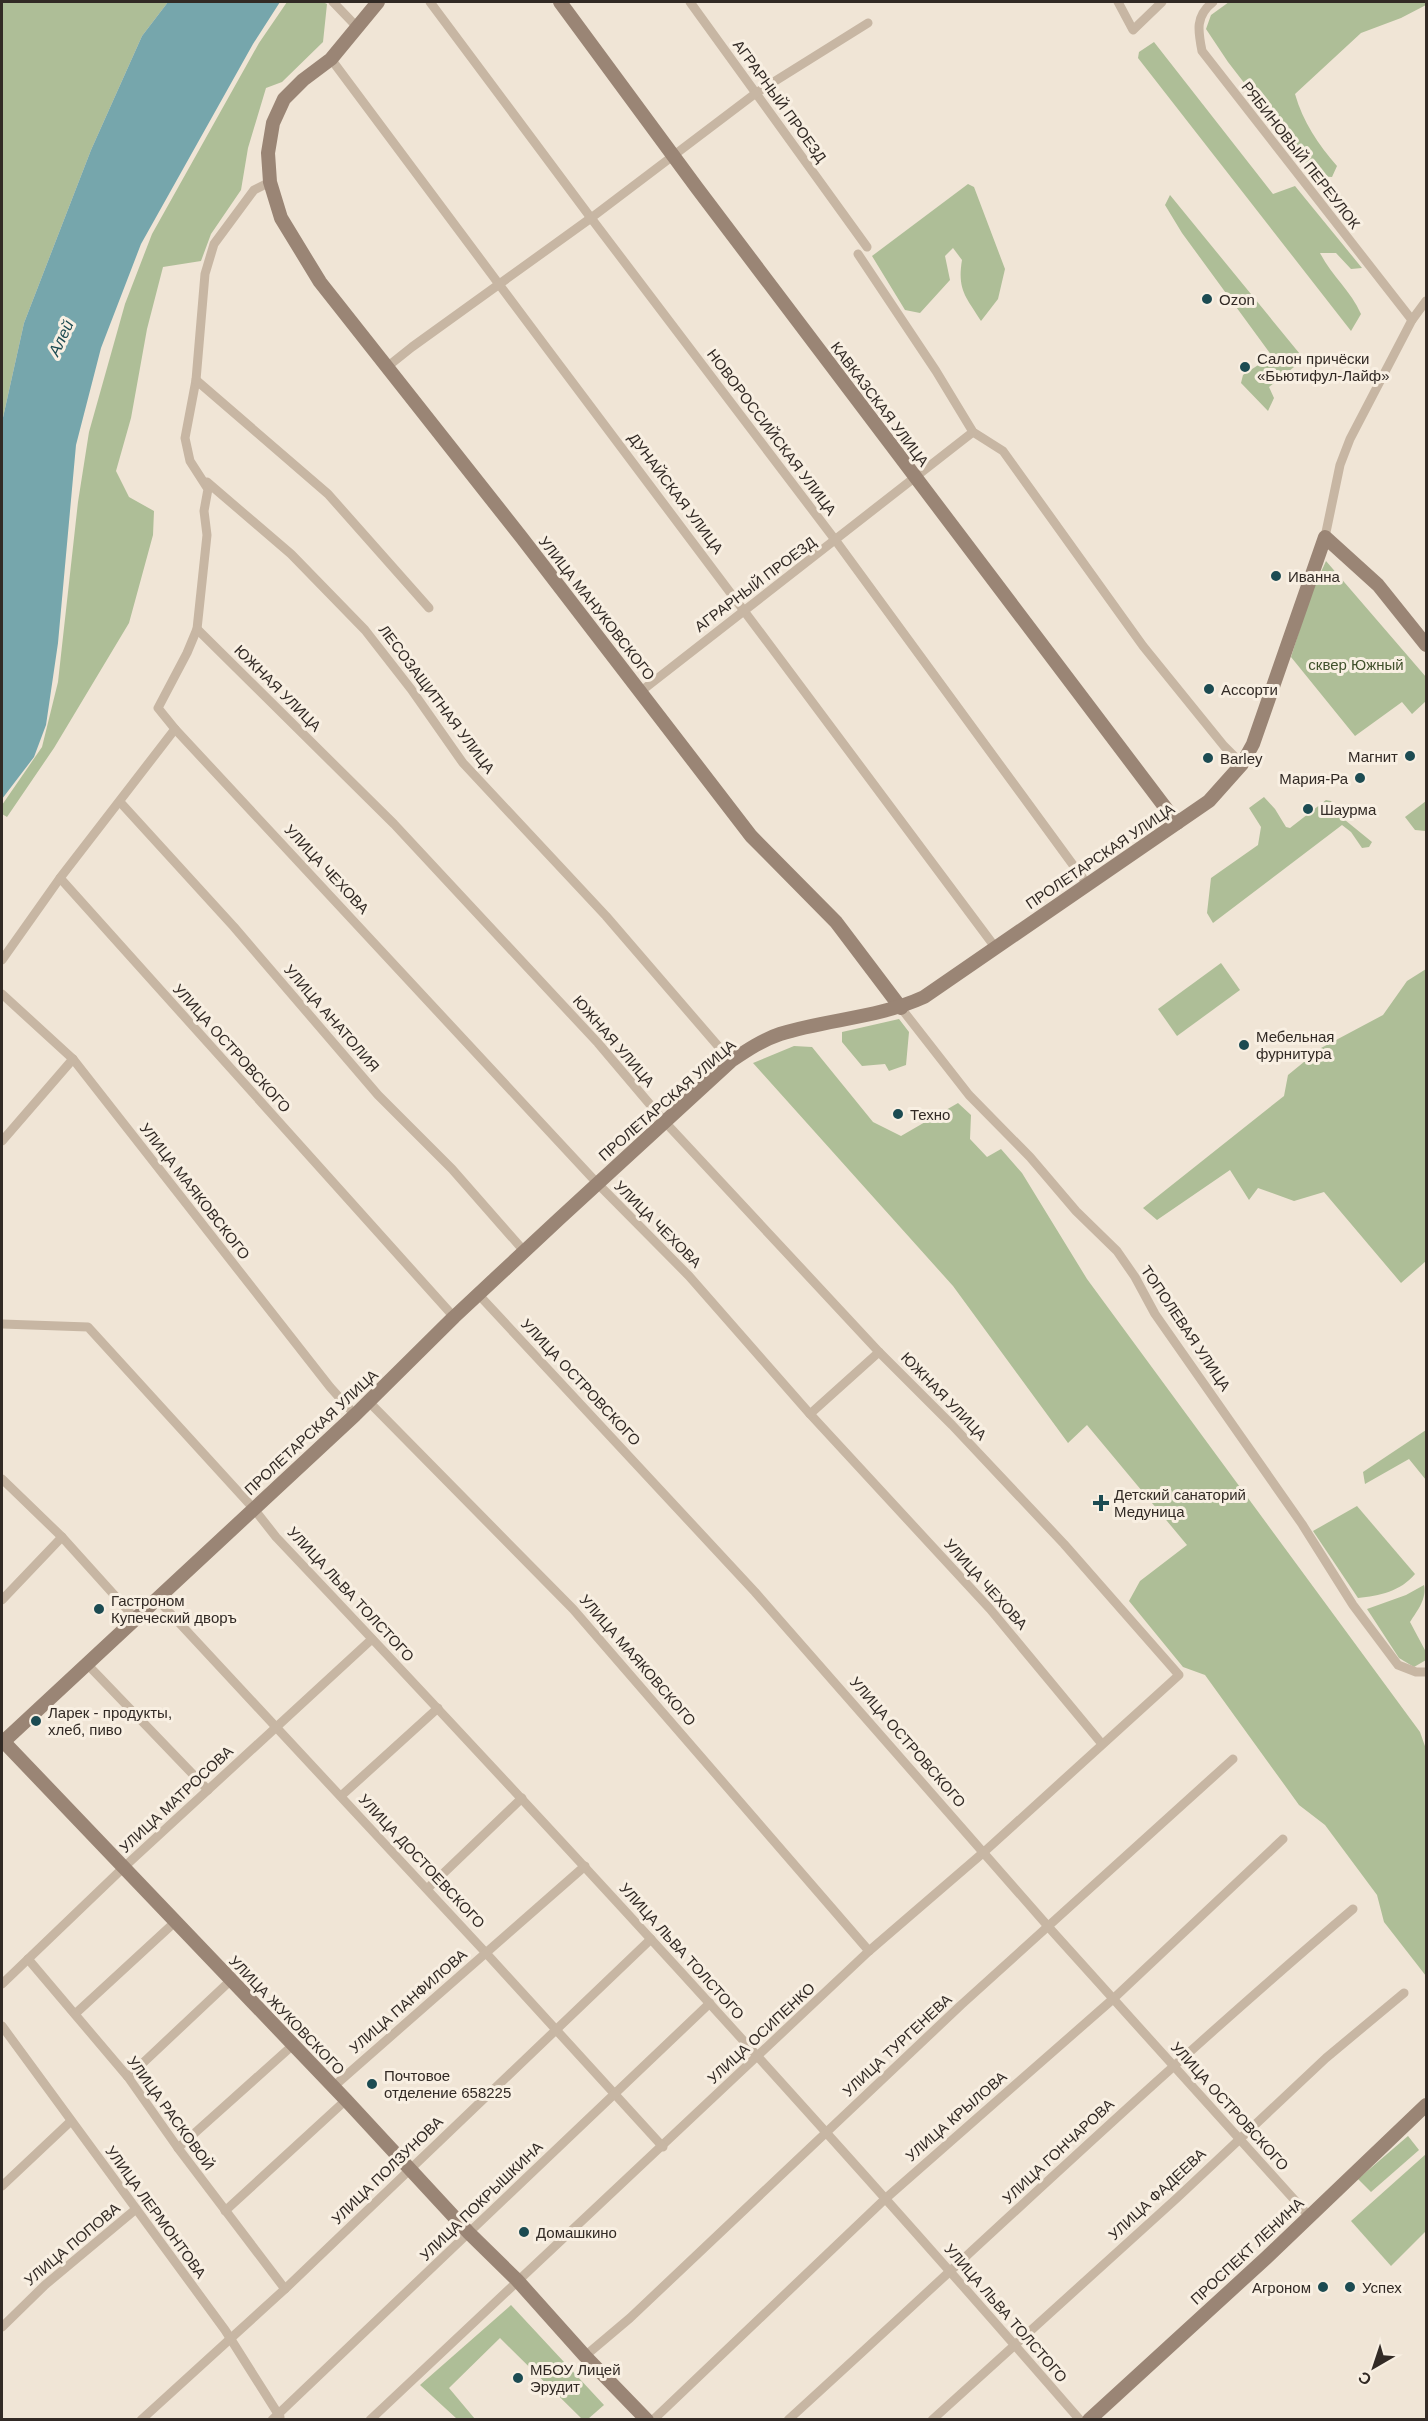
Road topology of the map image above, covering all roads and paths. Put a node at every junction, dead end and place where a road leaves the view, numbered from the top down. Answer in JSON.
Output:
{"nodes":[{"id":1,"x":334,"y":2,"type":"edge"},
{"id":2,"x":430,"y":2,"type":"edge"},
{"id":3,"x":560,"y":2,"type":"edge"},
{"id":4,"x":690,"y":2,"type":"edge"},
{"id":5,"x":1118,"y":2,"type":"edge"},
{"id":6,"x":1162,"y":2,"type":"edge"},
{"id":7,"x":1213,"y":2,"type":"edge"},
{"id":8,"x":372,"y":4,"type":"edge"},
{"id":9,"x":868,"y":22,"type":"dead end"},
{"id":10,"x":357,"y":27,"type":"junction"},
{"id":11,"x":331,"y":59,"type":"junction"},
{"id":12,"x":756,"y":93,"type":"junction"},
{"id":13,"x":673,"y":155,"type":"junction"},
{"id":14,"x":270,"y":182,"type":"junction"},
{"id":15,"x":591,"y":218,"type":"junction"},
{"id":16,"x":867,"y":247,"type":"dead end"},
{"id":17,"x":858,"y":254,"type":"dead end"},
{"id":18,"x":498,"y":284,"type":"junction"},
{"id":19,"x":1426,"y":301,"type":"edge"},
{"id":20,"x":1412,"y":320,"type":"junction"},
{"id":21,"x":387,"y":367,"type":"junction"},
{"id":22,"x":196,"y":380,"type":"junction"},
{"id":23,"x":973,"y":432,"type":"junction"},
{"id":24,"x":200,"y":477,"type":"junction"},
{"id":25,"x":915,"y":478,"type":"junction"},
{"id":26,"x":1325,"y":537,"type":"junction"},
{"id":27,"x":836,"y":541,"type":"junction"},
{"id":28,"x":429,"y":608,"type":"dead end"},
{"id":29,"x":745,"y":609,"type":"junction"},
{"id":30,"x":196,"y":629,"type":"junction"},
{"id":31,"x":1426,"y":645,"type":"edge"},
{"id":32,"x":640,"y":692,"type":"junction"},
{"id":33,"x":175,"y":729,"type":"junction"},
{"id":34,"x":1242,"y":764,"type":"junction"},
{"id":35,"x":120,"y":802,"type":"junction"},
{"id":36,"x":1177,"y":823,"type":"junction"},
{"id":37,"x":60,"y":878,"type":"junction"},
{"id":38,"x":1087,"y":884,"type":"junction"},
{"id":39,"x":995,"y":947,"type":"junction"},
{"id":40,"x":2,"y":960,"type":"edge"},
{"id":41,"x":2,"y":994,"type":"edge"},
{"id":42,"x":901,"y":1008,"type":"junction"},
{"id":43,"x":73,"y":1059,"type":"junction"},
{"id":44,"x":731,"y":1061,"type":"junction"},
{"id":45,"x":664,"y":1121,"type":"junction"},
{"id":46,"x":2,"y":1141,"type":"edge"},
{"id":47,"x":597,"y":1183,"type":"junction"},
{"id":48,"x":524,"y":1251,"type":"junction"},
{"id":49,"x":478,"y":1294,"type":"junction"},
{"id":50,"x":454,"y":1317,"type":"junction"},
{"id":51,"x":2,"y":1324,"type":"edge"},
{"id":52,"x":879,"y":1352,"type":"junction"},
{"id":53,"x":369,"y":1402,"type":"junction"},
{"id":54,"x":810,"y":1414,"type":"junction"},
{"id":55,"x":355,"y":1415,"type":"junction"},
{"id":56,"x":2,"y":1480,"type":"edge"},
{"id":57,"x":254,"y":1509,"type":"junction"},
{"id":58,"x":62,"y":1537,"type":"junction"},
{"id":59,"x":157,"y":1599,"type":"junction"},
{"id":60,"x":2,"y":1600,"type":"edge"},
{"id":61,"x":135,"y":1618,"type":"junction"},
{"id":62,"x":372,"y":1639,"type":"junction"},
{"id":63,"x":86,"y":1663,"type":"junction"},
{"id":64,"x":1426,"y":1672,"type":"edge"},
{"id":65,"x":1179,"y":1675,"type":"joint"},
{"id":66,"x":438,"y":1708,"type":"junction"},
{"id":67,"x":277,"y":1727,"type":"junction"},
{"id":68,"x":2,"y":1741,"type":"edge"},
{"id":69,"x":1102,"y":1744,"type":"junction"},
{"id":70,"x":1233,"y":1759,"type":"dead end"},
{"id":71,"x":208,"y":1790,"type":"junction"},
{"id":72,"x":341,"y":1796,"type":"junction"},
{"id":73,"x":522,"y":1798,"type":"junction"},
{"id":74,"x":1283,"y":1839,"type":"dead end"},
{"id":75,"x":984,"y":1852,"type":"junction"},
{"id":76,"x":585,"y":1866,"type":"junction"},
{"id":77,"x":123,"y":1868,"type":"junction"},
{"id":78,"x":427,"y":1889,"type":"junction"},
{"id":79,"x":1353,"y":1909,"type":"dead end"},
{"id":80,"x":175,"y":1922,"type":"junction"},
{"id":81,"x":1048,"y":1926,"type":"junction"},
{"id":82,"x":651,"y":1939,"type":"junction"},
{"id":83,"x":870,"y":1951,"type":"junction"},
{"id":84,"x":486,"y":1953,"type":"junction"},
{"id":85,"x":28,"y":1959,"type":"junction"},
{"id":86,"x":230,"y":1981,"type":"junction"},
{"id":87,"x":2,"y":1984,"type":"edge"},
{"id":88,"x":1404,"y":1993,"type":"dead end"},
{"id":89,"x":1113,"y":1999,"type":"junction"},
{"id":90,"x":710,"y":2003,"type":"junction"},
{"id":91,"x":75,"y":2014,"type":"junction"},
{"id":92,"x":2,"y":2026,"type":"edge"},
{"id":93,"x":556,"y":2029,"type":"junction"},
{"id":94,"x":293,"y":2045,"type":"junction"},
{"id":95,"x":758,"y":2056,"type":"junction"},
{"id":96,"x":1174,"y":2066,"type":"junction"},
{"id":97,"x":128,"y":2077,"type":"junction"},
{"id":98,"x":333,"y":2087,"type":"junction"},
{"id":99,"x":615,"y":2095,"type":"junction"},
{"id":100,"x":346,"y":2100,"type":"junction"},
{"id":101,"x":1426,"y":2105,"type":"edge"},
{"id":102,"x":71,"y":2121,"type":"junction"},
{"id":103,"x":826,"y":2132,"type":"junction"},
{"id":104,"x":1239,"y":2138,"type":"junction"},
{"id":105,"x":663,"y":2146,"type":"junction"},
{"id":106,"x":178,"y":2148,"type":"junction"},
{"id":107,"x":409,"y":2169,"type":"junction"},
{"id":108,"x":2,"y":2186,"type":"edge"},
{"id":109,"x":885,"y":2199,"type":"junction"},
{"id":110,"x":136,"y":2209,"type":"junction"},
{"id":111,"x":225,"y":2211,"type":"junction"},
{"id":112,"x":1309,"y":2216,"type":"junction"},
{"id":113,"x":469,"y":2234,"type":"junction"},
{"id":114,"x":950,"y":2272,"type":"junction"},
{"id":115,"x":517,"y":2280,"type":"junction"},
{"id":116,"x":285,"y":2289,"type":"junction"},
{"id":117,"x":2,"y":2327,"type":"edge"},
{"id":118,"x":230,"y":2339,"type":"junction"},
{"id":119,"x":1014,"y":2344,"type":"junction"},
{"id":120,"x":585,"y":2356,"type":"junction"},
{"id":121,"x":277,"y":2418,"type":"edge"},
{"id":122,"x":141,"y":2420,"type":"edge"},
{"id":123,"x":370,"y":2420,"type":"edge"},
{"id":124,"x":647,"y":2420,"type":"edge"},
{"id":125,"x":653,"y":2420,"type":"edge"},
{"id":126,"x":788,"y":2420,"type":"edge"},
{"id":127,"x":932,"y":2420,"type":"edge"},
{"id":128,"x":1080,"y":2420,"type":"edge"},
{"id":129,"x":1089,"y":2420,"type":"edge"}],
"edges":[{"from":1,"to":10,"type":"street"},
{"from":2,"to":15,"type":"street","name":"НОВОРОССИЙСКАЯ УЛИЦА"},
{"from":3,"to":13,"type":"street","name":"КАВКАЗСКАЯ УЛИЦА"},
{"from":4,"to":12,"type":"street","name":"АГРАРНЫЙ ПРОЕЗД"},
{"from":5,"to":6,"type":"street"},
{"from":7,"to":20,"type":"street","name":"РЯБИНОВЫЙ ПЕРЕУЛОК"},
{"from":8,"to":10,"type":"street","name":"УЛИЦА МАНУКОВСКОГО"},
{"from":9,"to":12,"type":"street"},
{"from":10,"to":11,"type":"street","name":"УЛИЦА МАНУКОВСКОГО"},
{"from":11,"to":14,"type":"street","name":"УЛИЦА МАНУКОВСКОГО"},
{"from":11,"to":18,"type":"street","name":"ДУНАЙСКАЯ УЛИЦА"},
{"from":12,"to":13,"type":"street"},
{"from":12,"to":16,"type":"street","name":"АГРАРНЫЙ ПРОЕЗД"},
{"from":13,"to":15,"type":"street"},
{"from":13,"to":25,"type":"street","name":"КАВКАЗСКАЯ УЛИЦА"},
{"from":14,"to":21,"type":"street","name":"УЛИЦА МАНУКОВСКОГО"},
{"from":14,"to":22,"type":"street"},
{"from":15,"to":18,"type":"street"},
{"from":15,"to":27,"type":"street","name":"НОВОРОССИЙСКАЯ УЛИЦА"},
{"from":17,"to":23,"type":"street"},
{"from":18,"to":21,"type":"street"},
{"from":18,"to":29,"type":"street","name":"ДУНАЙСКАЯ УЛИЦА"},
{"from":19,"to":20,"type":"street","name":"ПРОЛЕТАРСКАЯ УЛИЦА"},
{"from":20,"to":26,"type":"street","name":"ПРОЛЕТАРСКАЯ УЛИЦА"},
{"from":21,"to":32,"type":"street","name":"УЛИЦА МАНУКОВСКОГО"},
{"from":22,"to":24,"type":"street"},
{"from":22,"to":28,"type":"street"},
{"from":23,"to":25,"type":"street","name":"АГРАРНЫЙ ПРОЕЗД"},
{"from":23,"to":34,"type":"street"},
{"from":24,"to":30,"type":"street"},
{"from":24,"to":44,"type":"street","name":"ЛЕСОЗАЩИТНАЯ УЛИЦА"},
{"from":25,"to":27,"type":"street","name":"АГРАРНЫЙ ПРОЕЗД"},
{"from":25,"to":36,"type":"street","name":"КАВКАЗСКАЯ УЛИЦА"},
{"from":26,"to":31,"type":"street"},
{"from":26,"to":34,"type":"street","name":"ПРОЛЕТАРСКАЯ УЛИЦА"},
{"from":27,"to":29,"type":"street","name":"АГРАРНЫЙ ПРОЕЗД"},
{"from":27,"to":38,"type":"street","name":"НОВОРОССИЙСКАЯ УЛИЦА"},
{"from":29,"to":32,"type":"street","name":"АГРАРНЫЙ ПРОЕЗД"},
{"from":29,"to":39,"type":"street","name":"ДУНАЙСКАЯ УЛИЦА"},
{"from":30,"to":33,"type":"street","name":"УЛИЦА ЧЕХОВА"},
{"from":30,"to":45,"type":"street","name":"ЮЖНАЯ УЛИЦА"},
{"from":32,"to":42,"type":"street","name":"УЛИЦА МАНУКОВСКОГО"},
{"from":33,"to":35,"type":"street"},
{"from":33,"to":47,"type":"street","name":"УЛИЦА ЧЕХОВА"},
{"from":34,"to":36,"type":"street","name":"ПРОЛЕТАРСКАЯ УЛИЦА"},
{"from":35,"to":37,"type":"street"},
{"from":35,"to":48,"type":"street","name":"УЛИЦА АНАТОЛИЯ"},
{"from":36,"to":38,"type":"street","name":"ПРОЛЕТАРСКАЯ УЛИЦА"},
{"from":37,"to":40,"type":"street"},
{"from":37,"to":50,"type":"street","name":"УЛИЦА ОСТРОВСКОГО"},
{"from":38,"to":39,"type":"street","name":"ПРОЛЕТАРСКАЯ УЛИЦА"},
{"from":39,"to":42,"type":"street","name":"ПРОЛЕТАРСКАЯ УЛИЦА"},
{"from":41,"to":43,"type":"street","name":"УЛИЦА МАЯКОВСКОГО"},
{"from":42,"to":44,"type":"street","name":"ПРОЛЕТАРСКАЯ УЛИЦА"},
{"from":42,"to":64,"type":"street","name":"ТОПОЛЕВАЯ УЛИЦА"},
{"from":43,"to":46,"type":"street"},
{"from":43,"to":55,"type":"street","name":"УЛИЦА МАЯКОВСКОГО"},
{"from":44,"to":45,"type":"street","name":"ПРОЛЕТАРСКАЯ УЛИЦА"},
{"from":45,"to":47,"type":"street","name":"ПРОЛЕТАРСКАЯ УЛИЦА"},
{"from":45,"to":52,"type":"street","name":"ЮЖНАЯ УЛИЦА"},
{"from":47,"to":48,"type":"street","name":"ПРОЛЕТАРСКАЯ УЛИЦА"},
{"from":47,"to":54,"type":"street","name":"УЛИЦА ЧЕХОВА"},
{"from":48,"to":49,"type":"street","name":"ПРОЛЕТАРСКАЯ УЛИЦА"},
{"from":49,"to":50,"type":"street","name":"ПРОЛЕТАРСКАЯ УЛИЦА"},
{"from":49,"to":75,"type":"street","name":"УЛИЦА ОСТРОВСКОГО"},
{"from":50,"to":53,"type":"street","name":"ПРОЛЕТАРСКАЯ УЛИЦА"},
{"from":51,"to":57,"type":"street","name":"УЛИЦА ЛЬВА ТОЛСТОГО"},
{"from":52,"to":54,"type":"street"},
{"from":52,"to":65,"type":"street","name":"ЮЖНАЯ УЛИЦА"},
{"from":53,"to":55,"type":"street","name":"ПРОЛЕТАРСКАЯ УЛИЦА"},
{"from":53,"to":83,"type":"street","name":"УЛИЦА МАЯКОВСКОГО"},
{"from":54,"to":69,"type":"street","name":"УЛИЦА ЧЕХОВА"},
{"from":55,"to":57,"type":"street","name":"ПРОЛЕТАРСКАЯ УЛИЦА"},
{"from":56,"to":58,"type":"street"},
{"from":57,"to":59,"type":"street","name":"ПРОЛЕТАРСКАЯ УЛИЦА"},
{"from":57,"to":62,"type":"street","name":"УЛИЦА ЛЬВА ТОЛСТОГО"},
{"from":58,"to":60,"type":"street"},
{"from":58,"to":61,"type":"street"},
{"from":59,"to":61,"type":"street","name":"ПРОЛЕТАРСКАЯ УЛИЦА"},
{"from":59,"to":67,"type":"street","name":"УЛИЦА ДОСТОЕВСКОГО"},
{"from":61,"to":63,"type":"street","name":"ПРОЛЕТАРСКАЯ УЛИЦА"},
{"from":62,"to":66,"type":"street","name":"УЛИЦА ЛЬВА ТОЛСТОГО"},
{"from":62,"to":67,"type":"street","name":"УЛИЦА МАТРОСОВА"},
{"from":63,"to":68,"type":"street","name":"ПРОЛЕТАРСКАЯ УЛИЦА"},
{"from":63,"to":71,"type":"street"},
{"from":65,"to":69,"type":"street","name":"УЛИЦА ОСИПЕНКО"},
{"from":66,"to":72,"type":"street"},
{"from":66,"to":73,"type":"street","name":"УЛИЦА ЛЬВА ТОЛСТОГО"},
{"from":67,"to":71,"type":"street","name":"УЛИЦА МАТРОСОВА"},
{"from":67,"to":72,"type":"street","name":"УЛИЦА ДОСТОЕВСКОГО"},
{"from":68,"to":77,"type":"street","name":"УЛИЦА ЖУКОВСКОГО"},
{"from":69,"to":75,"type":"street","name":"УЛИЦА ОСИПЕНКО"},
{"from":70,"to":81,"type":"street","name":"УЛИЦА ТУРГЕНЕВА"},
{"from":71,"to":77,"type":"street","name":"УЛИЦА МАТРОСОВА"},
{"from":72,"to":78,"type":"street","name":"УЛИЦА ДОСТОЕВСКОГО"},
{"from":73,"to":76,"type":"street","name":"УЛИЦА ЛЬВА ТОЛСТОГО"},
{"from":73,"to":78,"type":"street"},
{"from":74,"to":89,"type":"street","name":"УЛИЦА КРЫЛОВА"},
{"from":75,"to":81,"type":"street","name":"УЛИЦА ОСТРОВСКОГО"},
{"from":75,"to":83,"type":"street","name":"УЛИЦА ОСИПЕНКО"},
{"from":76,"to":82,"type":"street","name":"УЛИЦА ЛЬВА ТОЛСТОГО"},
{"from":76,"to":84,"type":"street","name":"УЛИЦА ПАНФИЛОВА"},
{"from":77,"to":80,"type":"street","name":"УЛИЦА ЖУКОВСКОГО"},
{"from":77,"to":85,"type":"street","name":"УЛИЦА МАТРОСОВА"},
{"from":78,"to":84,"type":"street","name":"УЛИЦА ДОСТОЕВСКОГО"},
{"from":79,"to":96,"type":"street","name":"УЛИЦА ГОНЧАРОВА"},
{"from":80,"to":86,"type":"street","name":"УЛИЦА ЖУКОВСКОГО"},
{"from":80,"to":91,"type":"street"},
{"from":81,"to":89,"type":"street","name":"УЛИЦА ОСТРОВСКОГО"},
{"from":81,"to":103,"type":"street","name":"УЛИЦА ТУРГЕНЕВА"},
{"from":82,"to":90,"type":"street","name":"УЛИЦА ЛЬВА ТОЛСТОГО"},
{"from":82,"to":93,"type":"street","name":"УЛИЦА ПОЛЗУНОВА"},
{"from":83,"to":95,"type":"street","name":"УЛИЦА ОСИПЕНКО"},
{"from":84,"to":93,"type":"street","name":"УЛИЦА ДОСТОЕВСКОГО"},
{"from":84,"to":98,"type":"street","name":"УЛИЦА ПАНФИЛОВА"},
{"from":85,"to":87,"type":"street","name":"УЛИЦА МАТРОСОВА"},
{"from":85,"to":91,"type":"street","name":"УЛИЦА РАСКОВОЙ"},
{"from":86,"to":94,"type":"street","name":"УЛИЦА ЖУКОВСКОГО"},
{"from":86,"to":97,"type":"street"},
{"from":88,"to":104,"type":"street","name":"УЛИЦА ФАДЕЕВА"},
{"from":89,"to":96,"type":"street","name":"УЛИЦА ОСТРОВСКОГО"},
{"from":89,"to":109,"type":"street","name":"УЛИЦА КРЫЛОВА"},
{"from":90,"to":95,"type":"street","name":"УЛИЦА ЛЬВА ТОЛСТОГО"},
{"from":90,"to":99,"type":"street","name":"УЛИЦА ПОКРЫШКИНА"},
{"from":91,"to":97,"type":"street","name":"УЛИЦА РАСКОВОЙ"},
{"from":92,"to":102,"type":"street","name":"УЛИЦА ЛЕРМОНТОВА"},
{"from":93,"to":99,"type":"street","name":"УЛИЦА ДОСТОЕВСКОГО"},
{"from":93,"to":107,"type":"street","name":"УЛИЦА ПОЛЗУНОВА"},
{"from":94,"to":98,"type":"street","name":"УЛИЦА ЖУКОВСКОГО"},
{"from":94,"to":106,"type":"street"},
{"from":95,"to":103,"type":"street","name":"УЛИЦА ЛЬВА ТОЛСТОГО"},
{"from":95,"to":105,"type":"street","name":"УЛИЦА ОСИПЕНКО"},
{"from":96,"to":104,"type":"street","name":"УЛИЦА ОСТРОВСКОГО"},
{"from":96,"to":114,"type":"street","name":"УЛИЦА ГОНЧАРОВА"},
{"from":97,"to":106,"type":"street","name":"УЛИЦА РАСКОВОЙ"},
{"from":98,"to":100,"type":"street","name":"УЛИЦА ЖУКОВСКОГО"},
{"from":99,"to":105,"type":"street","name":"УЛИЦА ДОСТОЕВСКОГО"},
{"from":99,"to":113,"type":"street","name":"УЛИЦА ПОКРЫШКИНА"},
{"from":100,"to":107,"type":"street","name":"УЛИЦА ЖУКОВСКОГО"},
{"from":100,"to":111,"type":"street"},
{"from":101,"to":112,"type":"street","name":"ПРОСПЕКТ ЛЕНИНА"},
{"from":102,"to":108,"type":"street"},
{"from":102,"to":110,"type":"street","name":"УЛИЦА ЛЕРМОНТОВА"},
{"from":103,"to":109,"type":"street","name":"УЛИЦА ЛЬВА ТОЛСТОГО"},
{"from":103,"to":120,"type":"street","name":"УЛИЦА ТУРГЕНЕВА"},
{"from":104,"to":112,"type":"street","name":"УЛИЦА ОСТРОВСКОГО"},
{"from":104,"to":119,"type":"street","name":"УЛИЦА ФАДЕЕВА"},
{"from":105,"to":115,"type":"street","name":"УЛИЦА ОСИПЕНКО"},
{"from":106,"to":111,"type":"street","name":"УЛИЦА РАСКОВОЙ"},
{"from":107,"to":113,"type":"street","name":"УЛИЦА ЖУКОВСКОГО"},
{"from":107,"to":116,"type":"street","name":"УЛИЦА ПОЛЗУНОВА"},
{"from":109,"to":114,"type":"street","name":"УЛИЦА ЛЬВА ТОЛСТОГО"},
{"from":109,"to":125,"type":"street","name":"УЛИЦА КРЫЛОВА"},
{"from":110,"to":117,"type":"street","name":"УЛИЦА ПОПОВА"},
{"from":110,"to":118,"type":"street","name":"УЛИЦА ЛЕРМОНТОВА"},
{"from":111,"to":116,"type":"street","name":"УЛИЦА РАСКОВОЙ"},
{"from":112,"to":129,"type":"street","name":"ПРОСПЕКТ ЛЕНИНА"},
{"from":113,"to":115,"type":"street","name":"УЛИЦА ЖУКОВСКОГО"},
{"from":113,"to":121,"type":"street","name":"УЛИЦА ПОКРЫШКИНА"},
{"from":114,"to":119,"type":"street","name":"УЛИЦА ЛЬВА ТОЛСТОГО"},
{"from":114,"to":126,"type":"street","name":"УЛИЦА ГОНЧАРОВА"},
{"from":115,"to":120,"type":"street","name":"УЛИЦА ЖУКОВСКОГО"},
{"from":115,"to":123,"type":"street","name":"УЛИЦА ОСИПЕНКО"},
{"from":116,"to":118,"type":"street","name":"УЛИЦА ПОЛЗУНОВА"},
{"from":118,"to":121,"type":"street","name":"УЛИЦА ЛЕРМОНТОВА"},
{"from":118,"to":122,"type":"street","name":"УЛИЦА ПОЛЗУНОВА"},
{"from":119,"to":127,"type":"street","name":"УЛИЦА ФАДЕЕВА"},
{"from":119,"to":128,"type":"street","name":"УЛИЦА ЛЬВА ТОЛСТОГО"},
{"from":120,"to":124,"type":"street","name":"УЛИЦА ЖУКОВСКОГО"}]}
